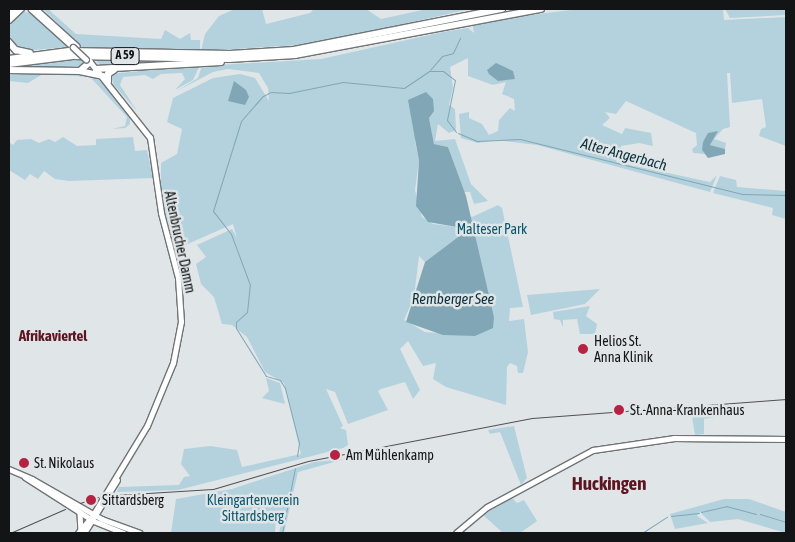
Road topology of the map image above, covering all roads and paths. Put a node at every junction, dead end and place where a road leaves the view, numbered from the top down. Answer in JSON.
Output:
{"nodes":[{"id":1,"x":21,"y":9,"type":"edge"},
{"id":2,"x":31,"y":9,"type":"edge"},
{"id":3,"x":36,"y":9,"type":"edge"},
{"id":4,"x":502,"y":9,"type":"edge"},
{"id":5,"x":541,"y":9,"type":"edge"},
{"id":6,"x":9,"y":20,"type":"edge"},
{"id":7,"x":9,"y":42,"type":"edge"},
{"id":8,"x":75,"y":47,"type":"junction"},
{"id":9,"x":34,"y":54,"type":"junction"},
{"id":10,"x":9,"y":59,"type":"edge"},
{"id":11,"x":242,"y":59,"type":"junction"},
{"id":12,"x":88,"y":60,"type":"junction"},
{"id":13,"x":9,"y":64,"type":"edge"},
{"id":14,"x":96,"y":69,"type":"junction"},
{"id":15,"x":9,"y":70,"type":"edge"},
{"id":16,"x":114,"y":70,"type":"junction"},
{"id":17,"x":80,"y":71,"type":"junction"},
{"id":18,"x":103,"y":76,"type":"junction"},
{"id":19,"x":108,"y":82,"type":"junction"},
{"id":20,"x":786,"y":439,"type":"edge"},
{"id":21,"x":9,"y":470,"type":"edge"},
{"id":22,"x":22,"y":475,"type":"junction"},
{"id":23,"x":79,"y":512,"type":"junction"},
{"id":24,"x":94,"y":518,"type":"junction"},
{"id":25,"x":81,"y":532,"type":"edge"},
{"id":26,"x":124,"y":533,"type":"edge"},
{"id":27,"x":140,"y":533,"type":"edge"},
{"id":28,"x":456,"y":533,"type":"edge"}],
"edges":[{"from":1,"to":6,"type":"highway"},
{"from":2,"to":8,"type":"main road","name":"Altenbrucher Damm"},
{"from":3,"to":8,"type":"main road","name":"Altenbrucher Damm"},
{"from":4,"to":9,"type":"highway","number":"A 59"},
{"from":5,"to":11,"type":"highway","number":"A 59"},
{"from":7,"to":9,"type":"highway"},
{"from":8,"to":12,"type":"main road","name":"Altenbrucher Damm","bridge":true},
{"from":9,"to":10,"type":"highway","number":"A 59"},
{"from":11,"to":13,"type":"highway","number":"A 59"},
{"from":11,"to":16,"type":"highway"},
{"from":12,"to":14,"type":"main road","name":"Altenbrucher Damm"},
{"from":12,"to":17,"type":"highway"},
{"from":14,"to":16,"type":"highway"},
{"from":14,"to":18,"type":"main road","name":"Altenbrucher Damm"},
{"from":15,"to":17,"type":"highway"},
{"from":16,"to":19,"type":"highway"},
{"from":17,"to":18,"type":"highway"},
{"from":18,"to":19,"type":"main road","name":"Altenbrucher Damm"},
{"from":19,"to":24,"type":"main road","name":"Altenbrucher Damm"},
{"from":20,"to":28,"type":"main road"},
{"from":21,"to":22,"type":"main road"},
{"from":22,"to":23,"type":"main road"},
{"from":22,"to":24,"type":"main road"},
{"from":23,"to":24,"type":"main road"},
{"from":23,"to":25,"type":"main road"},
{"from":24,"to":25,"type":"main road","name":"Altenbrucher Damm"},
{"from":24,"to":26,"type":"main road"},
{"from":24,"to":27,"type":"main road"}]}
